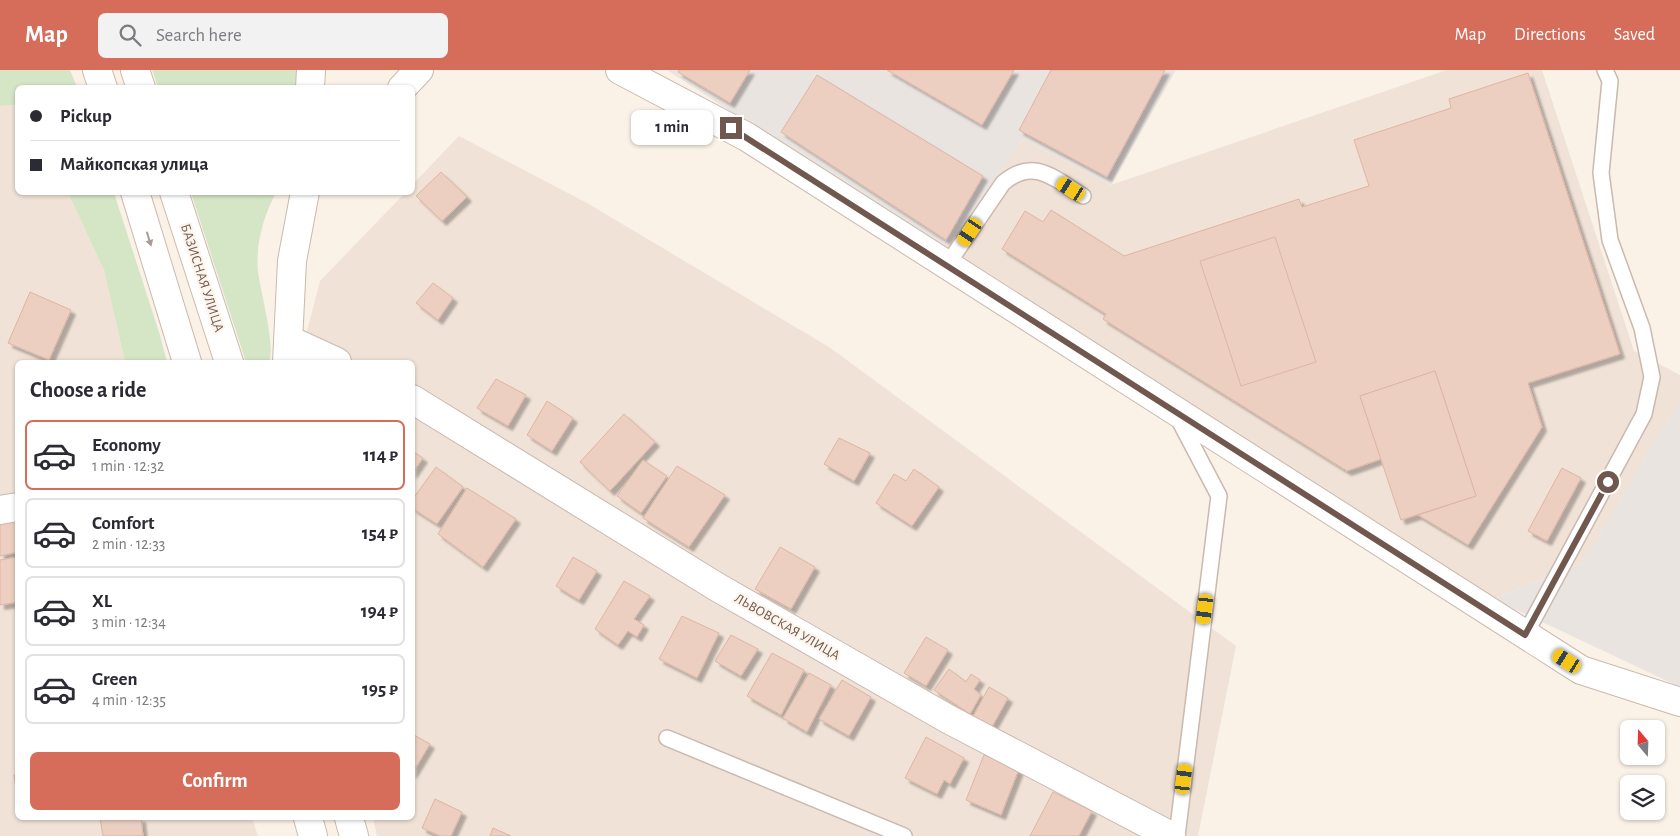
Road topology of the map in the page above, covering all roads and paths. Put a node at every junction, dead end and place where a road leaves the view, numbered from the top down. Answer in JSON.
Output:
{"nodes":[{"id":1,"x":97,"y":70,"type":"edge"},
{"id":2,"x":135,"y":70,"type":"edge"},
{"id":3,"x":311,"y":70,"type":"edge"},
{"id":4,"x":419,"y":70,"type":"edge"},
{"id":5,"x":620,"y":70,"type":"edge"},
{"id":6,"x":1605,"y":70,"type":"edge"},
{"id":7,"x":101,"y":85,"type":"edge"},
{"id":8,"x":139,"y":85,"type":"edge"},
{"id":9,"x":310,"y":85,"type":"edge"},
{"id":10,"x":405,"y":85,"type":"edge"},
{"id":11,"x":136,"y":195,"type":"edge"},
{"id":12,"x":175,"y":195,"type":"edge"},
{"id":13,"x":305,"y":195,"type":"edge"},
{"id":14,"x":1083,"y":196,"type":"dead end"},
{"id":15,"x":947,"y":265,"type":"junction"},
{"id":16,"x":288,"y":351,"type":"edge"},
{"id":17,"x":186,"y":360,"type":"edge"},
{"id":18,"x":228,"y":360,"type":"edge"},
{"id":19,"x":328,"y":360,"type":"edge"},
{"id":20,"x":415,"y":402,"type":"edge"},
{"id":21,"x":1174,"y":410,"type":"junction"},
{"id":22,"x":15,"y":508,"type":"edge"},
{"id":23,"x":0,"y":510,"type":"edge"},
{"id":24,"x":1525,"y":635,"type":"junction"},
{"id":25,"x":1680,"y":702,"type":"edge"},
{"id":26,"x":667,"y":738,"type":"dead end"},
{"id":27,"x":309,"y":820,"type":"edge"},
{"id":28,"x":350,"y":820,"type":"edge"},
{"id":29,"x":313,"y":836,"type":"edge"},
{"id":30,"x":354,"y":836,"type":"edge"},
{"id":31,"x":904,"y":836,"type":"edge"},
{"id":32,"x":1171,"y":836,"type":"edge"},
{"id":33,"x":1177,"y":836,"type":"edge"}],
"edges":[{"from":1,"to":7,"type":"street"},
{"from":2,"to":8,"type":"street"},
{"from":3,"to":9,"type":"street"},
{"from":4,"to":10,"type":"street"},
{"from":5,"to":15,"type":"street"},
{"from":6,"to":24,"type":"lane"},
{"from":11,"to":17,"type":"street","one_way":true},
{"from":12,"to":18,"type":"street","name":"БАЗИСНАЯ УЛИЦА"},
{"from":13,"to":16,"type":"street"},
{"from":14,"to":15,"type":"lane"},
{"from":15,"to":21,"type":"street"},
{"from":16,"to":19,"type":"street"},
{"from":20,"to":32,"type":"street","name":"ЛЬВОВСКАЯ УЛИЦА"},
{"from":21,"to":24,"type":"street"},
{"from":21,"to":33,"type":"lane"},
{"from":22,"to":23,"type":"street"},
{"from":24,"to":25,"type":"street"},
{"from":26,"to":31,"type":"lane"},
{"from":27,"to":29,"type":"street"},
{"from":28,"to":30,"type":"street"}]}
